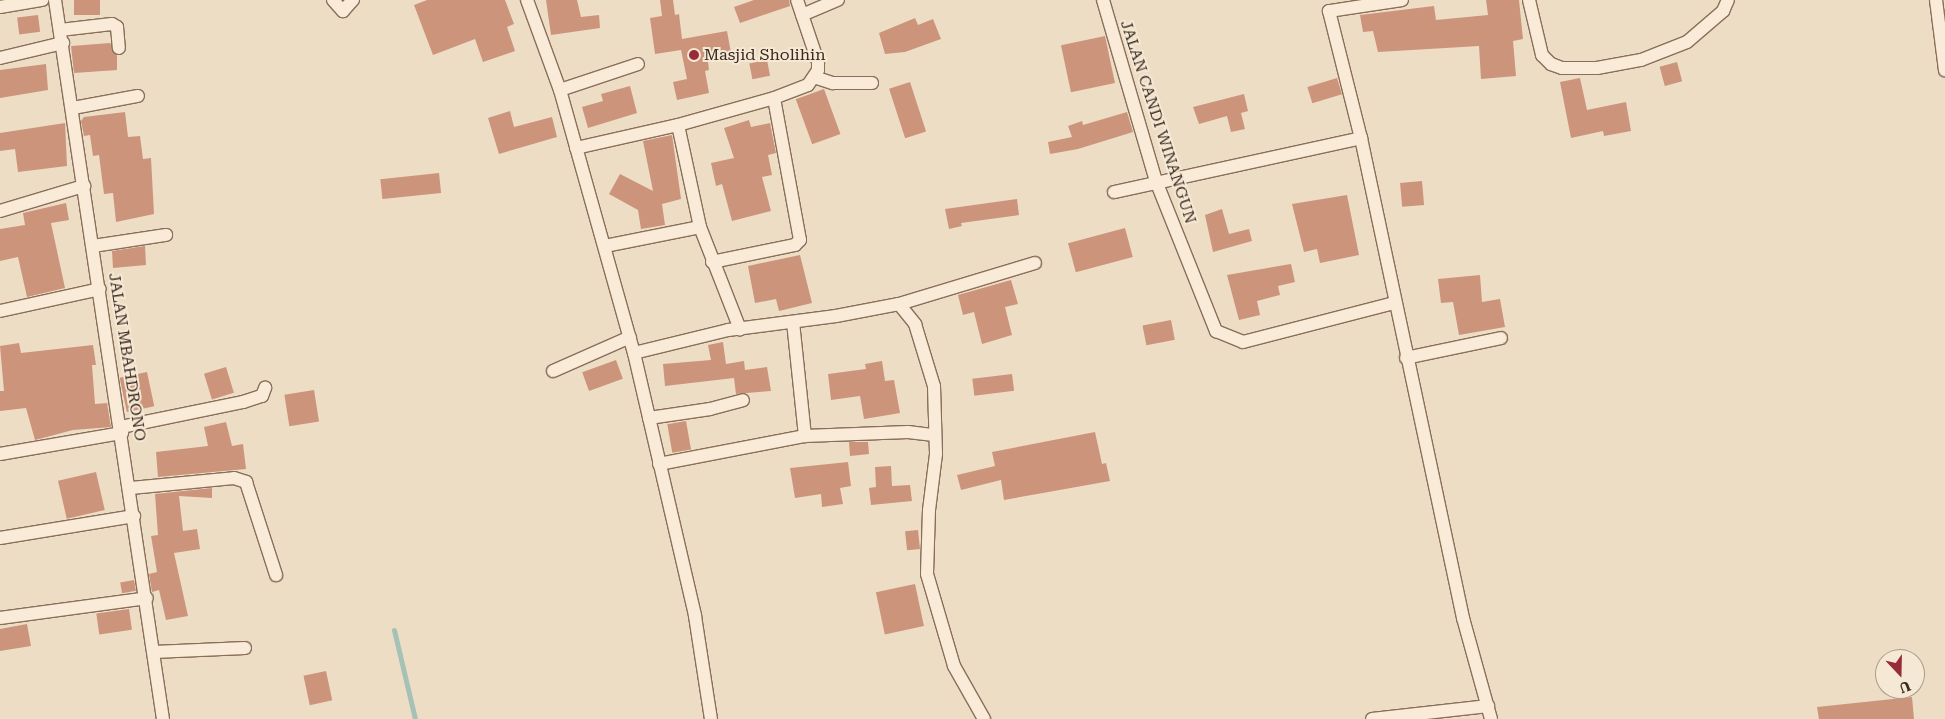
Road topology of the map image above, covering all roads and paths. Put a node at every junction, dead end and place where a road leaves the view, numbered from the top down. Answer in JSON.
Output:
{"nodes":[{"id":1,"x":42,"y":0,"type":"edge"},
{"id":2,"x":55,"y":0,"type":"edge"},
{"id":3,"x":333,"y":0,"type":"edge"},
{"id":4,"x":353,"y":0,"type":"edge"},
{"id":5,"x":527,"y":0,"type":"edge"},
{"id":6,"x":797,"y":0,"type":"edge"},
{"id":7,"x":838,"y":0,"type":"edge"},
{"id":8,"x":1102,"y":0,"type":"edge"},
{"id":9,"x":1402,"y":0,"type":"edge"},
{"id":10,"x":1529,"y":0,"type":"edge"},
{"id":11,"x":1728,"y":0,"type":"edge"},
{"id":12,"x":1936,"y":0,"type":"edge"},
{"id":13,"x":1327,"y":5,"type":"edge"},
{"id":14,"x":0,"y":7,"type":"edge"},
{"id":15,"x":802,"y":15,"type":"junction"},
{"id":16,"x":60,"y":30,"type":"junction"},
{"id":17,"x":62,"y":43,"type":"junction"},
{"id":18,"x":119,"y":48,"type":"dead end"},
{"id":19,"x":0,"y":58,"type":"edge"},
{"id":20,"x":638,"y":64,"type":"dead end"},
{"id":21,"x":1945,"y":70,"type":"edge"},
{"id":22,"x":814,"y":77,"type":"junction"},
{"id":23,"x":872,"y":83,"type":"dead end"},
{"id":24,"x":560,"y":90,"type":"junction"},
{"id":25,"x":138,"y":96,"type":"dead end"},
{"id":26,"x":774,"y":98,"type":"junction"},
{"id":27,"x":73,"y":108,"type":"junction"},
{"id":28,"x":678,"y":125,"type":"junction"},
{"id":29,"x":1361,"y":138,"type":"junction"},
{"id":30,"x":576,"y":148,"type":"junction"},
{"id":31,"x":1156,"y":181,"type":"junction"},
{"id":32,"x":84,"y":186,"type":"junction"},
{"id":33,"x":1114,"y":192,"type":"dead end"},
{"id":34,"x":0,"y":211,"type":"edge"},
{"id":35,"x":700,"y":227,"type":"junction"},
{"id":36,"x":166,"y":235,"type":"dead end"},
{"id":37,"x":93,"y":246,"type":"junction"},
{"id":38,"x":605,"y":246,"type":"junction"},
{"id":39,"x":712,"y":262,"type":"junction"},
{"id":40,"x":1035,"y":263,"type":"dead end"},
{"id":41,"x":100,"y":289,"type":"junction"},
{"id":42,"x":1394,"y":303,"type":"junction"},
{"id":43,"x":899,"y":304,"type":"junction"},
{"id":44,"x":0,"y":310,"type":"edge"},
{"id":45,"x":793,"y":322,"type":"junction"},
{"id":46,"x":740,"y":328,"type":"junction"},
{"id":47,"x":630,"y":337,"type":"junction"},
{"id":48,"x":1501,"y":338,"type":"dead end"},
{"id":49,"x":634,"y":353,"type":"junction"},
{"id":50,"x":1406,"y":358,"type":"junction"},
{"id":51,"x":552,"y":372,"type":"dead end"},
{"id":52,"x":265,"y":388,"type":"dead end"},
{"id":53,"x":743,"y":400,"type":"dead end"},
{"id":54,"x":649,"y":418,"type":"junction"},
{"id":55,"x":122,"y":430,"type":"junction"},
{"id":56,"x":934,"y":435,"type":"junction"},
{"id":57,"x":805,"y":436,"type":"junction"},
{"id":58,"x":0,"y":454,"type":"edge"},
{"id":59,"x":659,"y":464,"type":"junction"},
{"id":60,"x":131,"y":488,"type":"junction"},
{"id":61,"x":134,"y":516,"type":"junction"},
{"id":62,"x":0,"y":538,"type":"edge"},
{"id":63,"x":276,"y":576,"type":"dead end"},
{"id":64,"x":147,"y":598,"type":"junction"},
{"id":65,"x":0,"y":618,"type":"edge"},
{"id":66,"x":245,"y":648,"type":"dead end"},
{"id":67,"x":154,"y":652,"type":"junction"},
{"id":68,"x":1489,"y":713,"type":"edge"},
{"id":69,"x":163,"y":719,"type":"edge"},
{"id":70,"x":712,"y":719,"type":"edge"},
{"id":71,"x":984,"y":719,"type":"edge"},
{"id":72,"x":1372,"y":719,"type":"edge"}],
"edges":[{"from":1,"to":14,"type":"street"},
{"from":2,"to":16,"type":"street","name":"JALAN MBAHDRONO"},
{"from":3,"to":4,"type":"street"},
{"from":5,"to":24,"type":"street"},
{"from":6,"to":15,"type":"street"},
{"from":7,"to":15,"type":"street"},
{"from":8,"to":31,"type":"street","name":"JALAN CANDI WINANGUN"},
{"from":9,"to":13,"type":"street"},
{"from":10,"to":11,"type":"street"},
{"from":12,"to":21,"type":"street"},
{"from":13,"to":29,"type":"street"},
{"from":15,"to":22,"type":"street"},
{"from":16,"to":17,"type":"street","name":"JALAN MBAHDRONO"},
{"from":16,"to":18,"type":"street"},
{"from":17,"to":19,"type":"street"},
{"from":17,"to":27,"type":"street","name":"JALAN MBAHDRONO"},
{"from":20,"to":24,"type":"street"},
{"from":22,"to":23,"type":"street"},
{"from":22,"to":26,"type":"street"},
{"from":24,"to":30,"type":"street"},
{"from":25,"to":27,"type":"street"},
{"from":26,"to":28,"type":"street"},
{"from":26,"to":39,"type":"street"},
{"from":27,"to":32,"type":"street","name":"JALAN MBAHDRONO"},
{"from":28,"to":30,"type":"street"},
{"from":28,"to":35,"type":"street"},
{"from":29,"to":31,"type":"street"},
{"from":29,"to":42,"type":"street"},
{"from":30,"to":38,"type":"street"},
{"from":31,"to":33,"type":"street"},
{"from":31,"to":42,"type":"street","name":"JALAN CANDI WINANGUN"},
{"from":32,"to":34,"type":"street"},
{"from":32,"to":37,"type":"street","name":"JALAN MBAHDRONO"},
{"from":35,"to":38,"type":"street"},
{"from":35,"to":39,"type":"street"},
{"from":36,"to":37,"type":"street"},
{"from":37,"to":41,"type":"street","name":"JALAN MBAHDRONO"},
{"from":38,"to":47,"type":"street"},
{"from":39,"to":46,"type":"street"},
{"from":40,"to":43,"type":"street"},
{"from":41,"to":44,"type":"street"},
{"from":41,"to":55,"type":"street","name":"JALAN MBAHDRONO"},
{"from":42,"to":50,"type":"street"},
{"from":43,"to":45,"type":"street"},
{"from":43,"to":56,"type":"street"},
{"from":45,"to":46,"type":"street"},
{"from":45,"to":57,"type":"street"},
{"from":46,"to":49,"type":"street"},
{"from":47,"to":49,"type":"street"},
{"from":47,"to":51,"type":"street"},
{"from":48,"to":50,"type":"street"},
{"from":49,"to":54,"type":"street"},
{"from":50,"to":68,"type":"street"},
{"from":52,"to":55,"type":"street"},
{"from":53,"to":54,"type":"street"},
{"from":54,"to":59,"type":"street"},
{"from":55,"to":58,"type":"street"},
{"from":55,"to":60,"type":"street","name":"JALAN MBAHDRONO"},
{"from":56,"to":57,"type":"street"},
{"from":56,"to":71,"type":"street"},
{"from":57,"to":59,"type":"street"},
{"from":59,"to":70,"type":"street"},
{"from":60,"to":61,"type":"street","name":"JALAN MBAHDRONO"},
{"from":60,"to":63,"type":"street"},
{"from":61,"to":62,"type":"street"},
{"from":61,"to":64,"type":"street","name":"JALAN MBAHDRONO"},
{"from":64,"to":65,"type":"street"},
{"from":64,"to":67,"type":"street","name":"JALAN MBAHDRONO"},
{"from":66,"to":67,"type":"street"},
{"from":67,"to":69,"type":"street","name":"JALAN MBAHDRONO"},
{"from":68,"to":72,"type":"street"}]}
